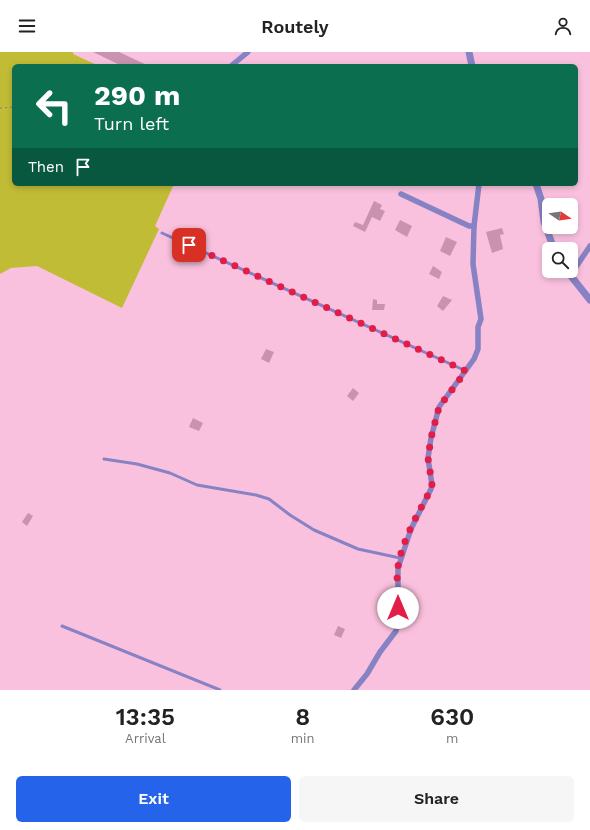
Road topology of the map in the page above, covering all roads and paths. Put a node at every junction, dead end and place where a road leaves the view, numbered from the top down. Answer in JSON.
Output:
{"nodes":[{"id":1,"x":248,"y":52,"type":"edge"},
{"id":2,"x":469,"y":52,"type":"edge"},
{"id":3,"x":233,"y":64,"type":"edge"},
{"id":4,"x":472,"y":64,"type":"edge"},
{"id":5,"x":12,"y":107,"type":"edge"},
{"id":6,"x":0,"y":108,"type":"edge"},
{"id":7,"x":479,"y":186,"type":"edge"},
{"id":8,"x":537,"y":186,"type":"edge"},
{"id":9,"x":401,"y":194,"type":"dead end"},
{"id":10,"x":474,"y":226,"type":"junction"},
{"id":11,"x":162,"y":233,"type":"dead end"},
{"id":12,"x":551,"y":242,"type":"edge"},
{"id":13,"x":590,"y":246,"type":"edge"},
{"id":14,"x":578,"y":261,"type":"edge"},
{"id":15,"x":571,"y":278,"type":"edge"},
{"id":16,"x":590,"y":300,"type":"edge"},
{"id":17,"x":466,"y":371,"type":"junction"},
{"id":18,"x":104,"y":459,"type":"dead end"},
{"id":19,"x":400,"y":558,"type":"junction"},
{"id":20,"x":62,"y":626,"type":"dead end"},
{"id":21,"x":220,"y":690,"type":"edge"},
{"id":22,"x":354,"y":690,"type":"edge"}],
"edges":[{"from":1,"to":3,"type":"street"},
{"from":2,"to":4,"type":"street"},
{"from":5,"to":6,"type":"path"},
{"from":7,"to":10,"type":"street"},
{"from":8,"to":12,"type":"street"},
{"from":9,"to":10,"type":"street"},
{"from":10,"to":17,"type":"street"},
{"from":11,"to":17,"type":"lane"},
{"from":13,"to":14,"type":"street"},
{"from":15,"to":16,"type":"street"},
{"from":17,"to":19,"type":"street"},
{"from":18,"to":19,"type":"lane"},
{"from":19,"to":22,"type":"street"},
{"from":20,"to":21,"type":"lane"}]}
